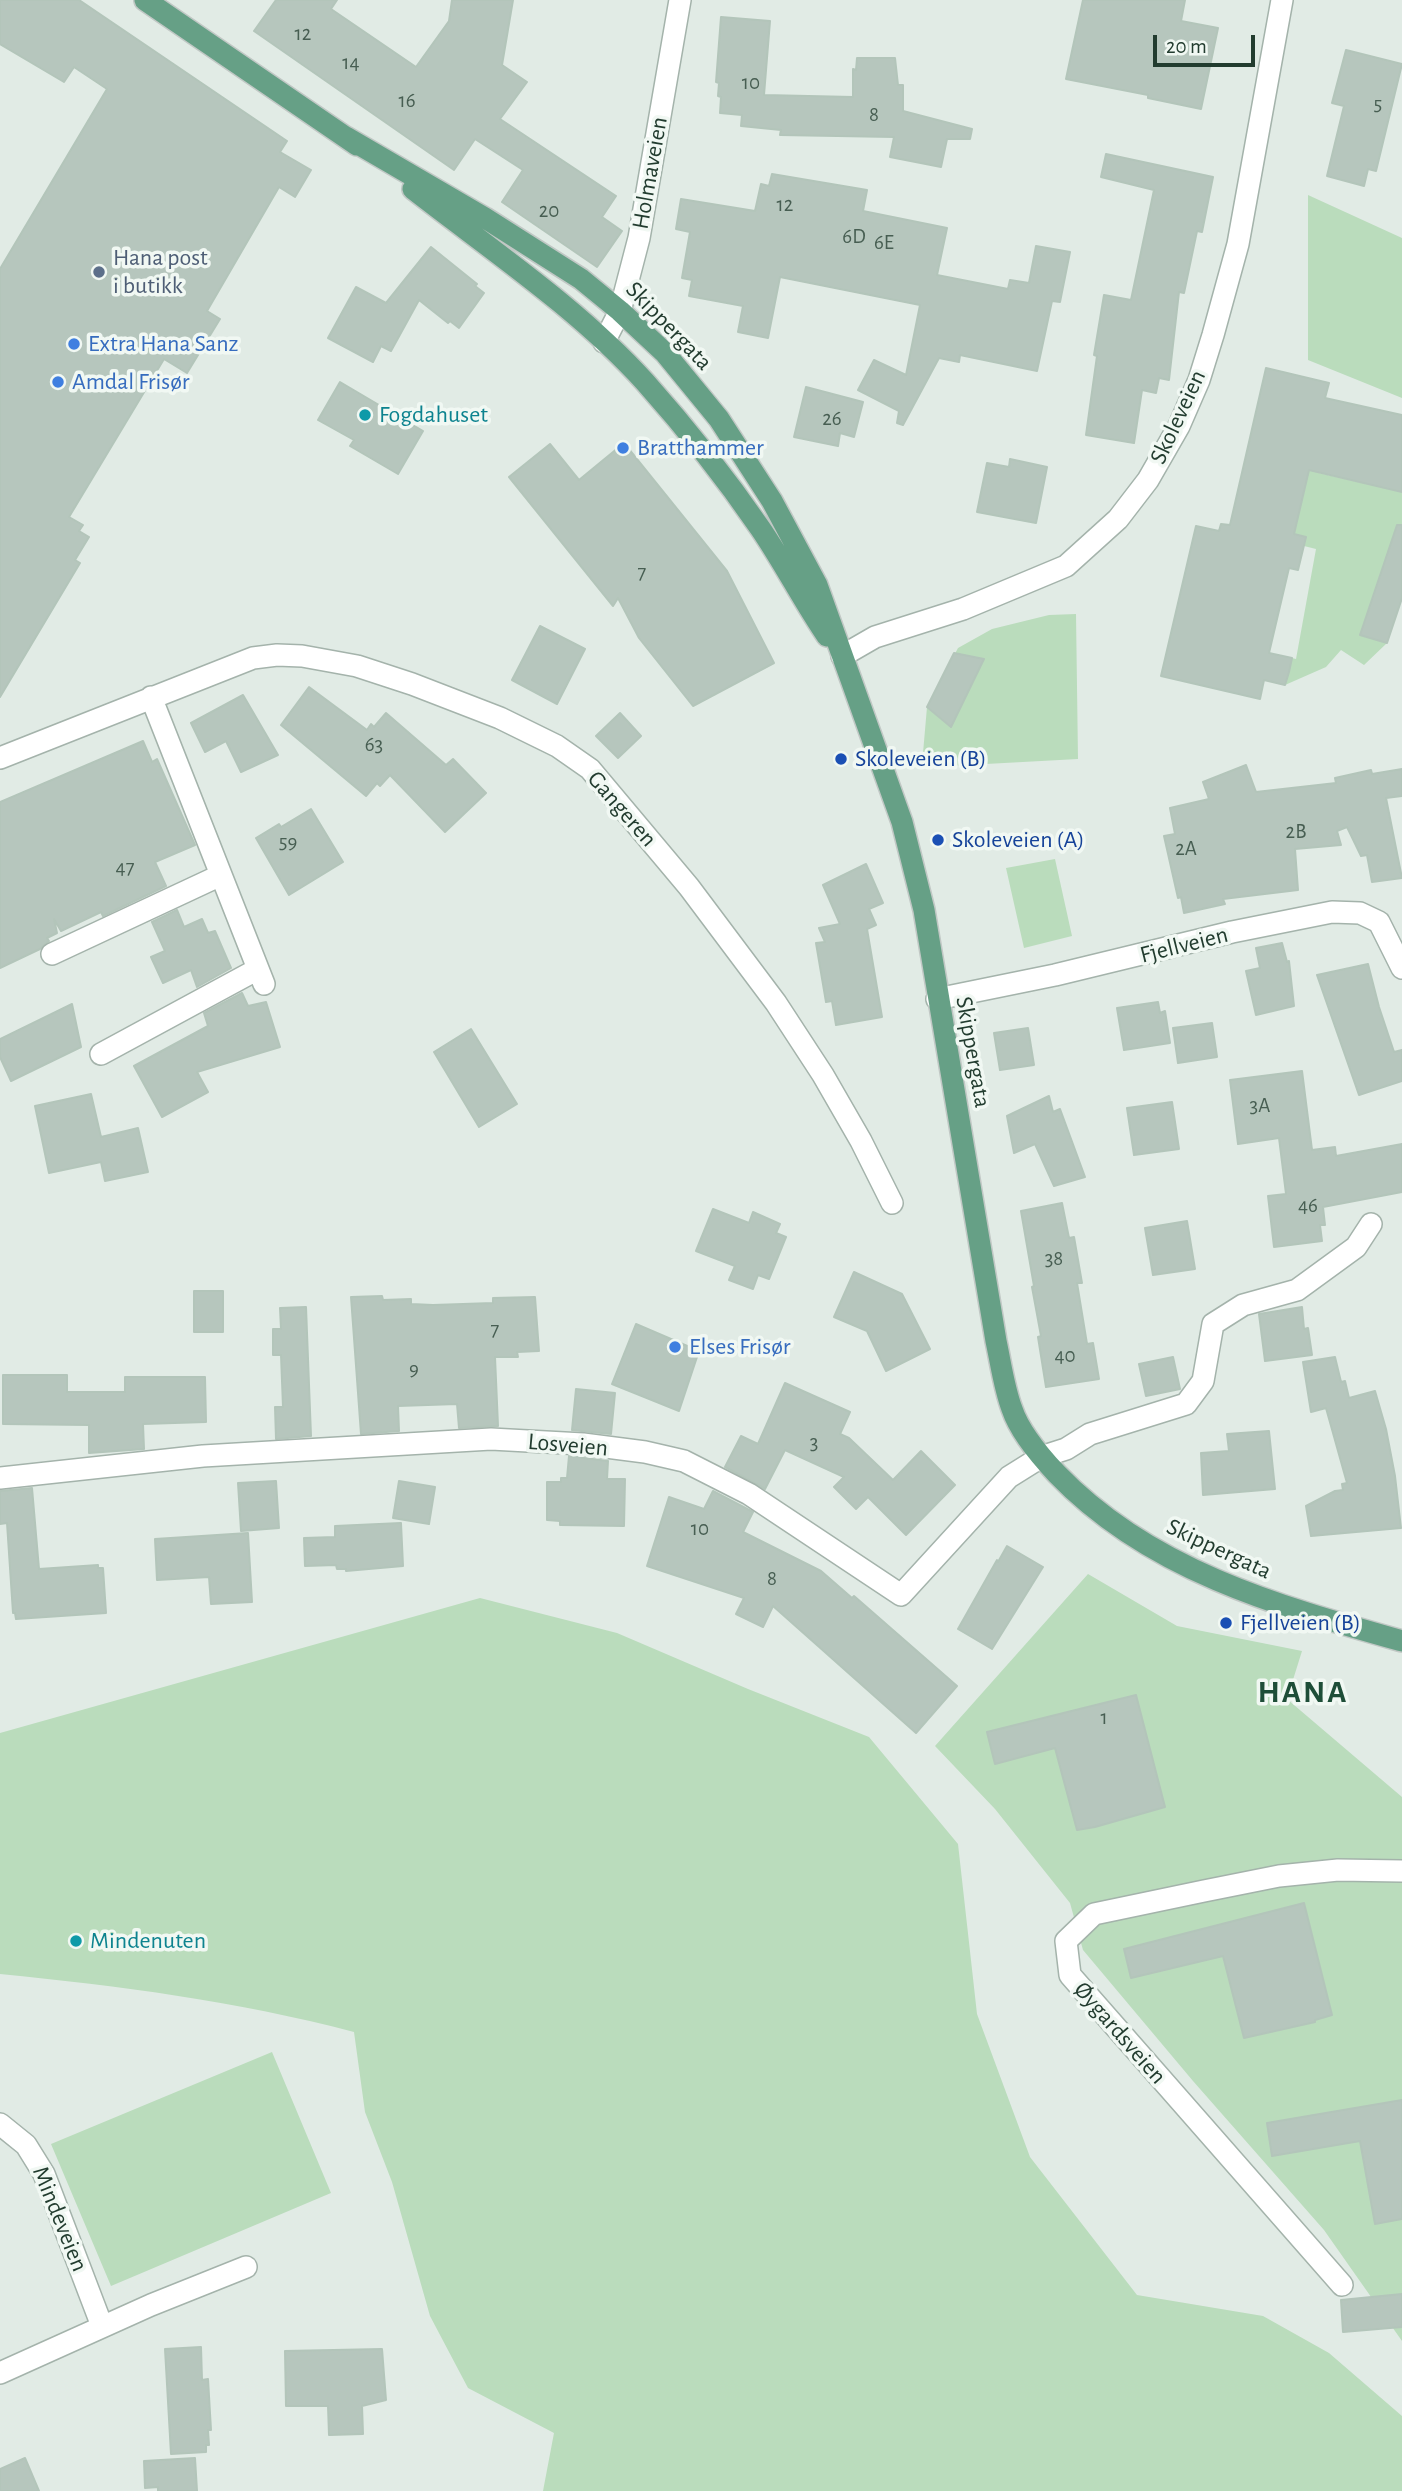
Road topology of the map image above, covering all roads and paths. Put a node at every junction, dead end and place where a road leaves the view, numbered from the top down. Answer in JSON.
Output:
{"nodes":[{"id":1,"x":145,"y":0,"type":"edge"},
{"id":2,"x":680,"y":0,"type":"edge"},
{"id":3,"x":1282,"y":0,"type":"edge"},
{"id":4,"x":346,"y":137,"type":"junction"},
{"id":5,"x":620,"y":311,"type":"junction"},
{"id":6,"x":604,"y":342,"type":"junction"},
{"id":7,"x":842,"y":656,"type":"junction"},
{"id":8,"x":151,"y":697,"type":"junction"},
{"id":9,"x":0,"y":758,"type":"edge"},
{"id":10,"x":221,"y":875,"type":"junction"},
{"id":11,"x":52,"y":954,"type":"dead end"},
{"id":12,"x":1402,"y":968,"type":"edge"},
{"id":13,"x":937,"y":999,"type":"junction"},
{"id":14,"x":102,"y":1054,"type":"dead end"},
{"id":15,"x":892,"y":1203,"type":"dead end"},
{"id":16,"x":1371,"y":1224,"type":"dead end"},
{"id":17,"x":1041,"y":1457,"type":"junction"},
{"id":18,"x":0,"y":1478,"type":"edge"},
{"id":19,"x":1402,"y":1641,"type":"edge"},
{"id":20,"x":1402,"y":1871,"type":"edge"},
{"id":21,"x":0,"y":2124,"type":"edge"},
{"id":22,"x":246,"y":2267,"type":"dead end"},
{"id":23,"x":1342,"y":2285,"type":"dead end"},
{"id":24,"x":102,"y":2326,"type":"junction"},
{"id":25,"x":0,"y":2373,"type":"edge"}],
"edges":[{"from":1,"to":4,"type":"main road","name":"Skippergata"},
{"from":2,"to":5,"type":"street","name":"Holmaveien"},
{"from":3,"to":7,"type":"street","name":"Skoleveien"},
{"from":4,"to":5,"type":"main road","name":"Skippergata"},
{"from":4,"to":6,"type":"main road","name":"Skippergata"},
{"from":5,"to":6,"type":"street","name":"Holmaveien"},
{"from":5,"to":7,"type":"main road","name":"Skippergata"},
{"from":6,"to":7,"type":"main road","name":"Skippergata"},
{"from":7,"to":13,"type":"main road","name":"Skippergata"},
{"from":8,"to":9,"type":"street","name":"Gangeren"},
{"from":8,"to":10,"type":"street"},
{"from":8,"to":15,"type":"street","name":"Gangeren"},
{"from":10,"to":11,"type":"street"},
{"from":10,"to":14,"type":"street"},
{"from":12,"to":13,"type":"street","name":"Fjellveien"},
{"from":13,"to":17,"type":"main road","name":"Skippergata"},
{"from":16,"to":17,"type":"street"},
{"from":17,"to":18,"type":"street","name":"Losveien"},
{"from":17,"to":19,"type":"main road","name":"Skippergata"},
{"from":20,"to":23,"type":"street","name":"Øygardsveien"},
{"from":21,"to":24,"type":"street","name":"Mindeveien"},
{"from":22,"to":24,"type":"street"},
{"from":24,"to":25,"type":"street"}]}
